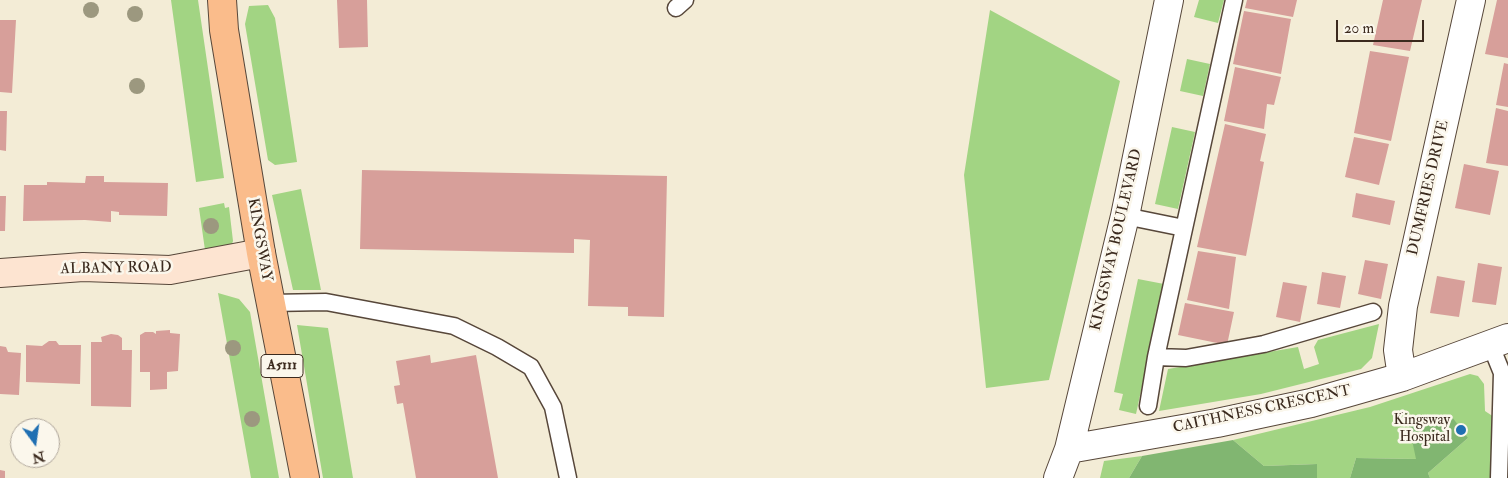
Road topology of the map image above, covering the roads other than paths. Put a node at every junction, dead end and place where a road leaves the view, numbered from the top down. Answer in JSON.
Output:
{"nodes":[{"id":1,"x":222,"y":0,"type":"edge"},
{"id":2,"x":1169,"y":0,"type":"edge"},
{"id":3,"x":1234,"y":0,"type":"edge"},
{"id":4,"x":1471,"y":0,"type":"edge"},
{"id":5,"x":1125,"y":216,"type":"junction"},
{"id":6,"x":1184,"y":228,"type":"junction"},
{"id":7,"x":261,"y":253,"type":"junction"},
{"id":8,"x":0,"y":273,"type":"edge"},
{"id":9,"x":270,"y":303,"type":"junction"},
{"id":10,"x":1373,"y":312,"type":"dead end"},
{"id":11,"x":1499,"y":342,"type":"edge"},
{"id":12,"x":1156,"y":357,"type":"junction"},
{"id":13,"x":1402,"y":377,"type":"junction"},
{"id":14,"x":1148,"y":406,"type":"dead end"},
{"id":15,"x":1069,"y":449,"type":"junction"},
{"id":16,"x":305,"y":478,"type":"edge"},
{"id":17,"x":568,"y":478,"type":"edge"},
{"id":18,"x":1058,"y":478,"type":"edge"},
{"id":19,"x":1498,"y":478,"type":"edge"}],
"edges":[{"from":1,"to":7,"type":"highway","name":"KINGSWAY","number":"A5111"},
{"from":2,"to":5,"type":"street","name":"KINGSWAY BOULEVARD"},
{"from":3,"to":6,"type":"lane"},
{"from":4,"to":13,"type":"street","name":"DUMFRIES DRIVE"},
{"from":5,"to":6,"type":"lane"},
{"from":5,"to":15,"type":"street","name":"KINGSWAY BOULEVARD"},
{"from":6,"to":12,"type":"lane"},
{"from":7,"to":8,"type":"street","name":"ALBANY ROAD"},
{"from":7,"to":9,"type":"highway","name":"KINGSWAY","number":"A5111"},
{"from":9,"to":16,"type":"highway","name":"KINGSWAY","number":"A5111"},
{"from":9,"to":17,"type":"lane"},
{"from":10,"to":12,"type":"lane"},
{"from":11,"to":13,"type":"street","name":"CAITHNESS CRESCENT"},
{"from":11,"to":19,"type":"lane"},
{"from":12,"to":14,"type":"lane"},
{"from":13,"to":15,"type":"street","name":"CAITHNESS CRESCENT"},
{"from":15,"to":18,"type":"street","name":"KINGSWAY BOULEVARD"}]}
